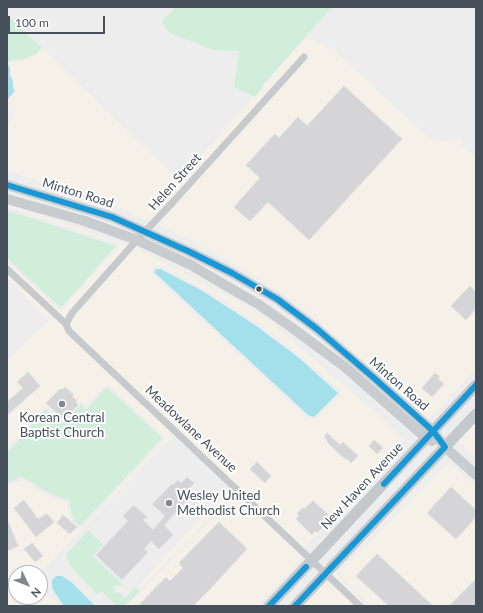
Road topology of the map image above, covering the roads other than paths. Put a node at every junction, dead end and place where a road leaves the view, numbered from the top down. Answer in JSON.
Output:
{"nodes":[{"id":1,"x":304,"y":58,"type":"dead end"},
{"id":2,"x":7,"y":185,"type":"edge"},
{"id":3,"x":7,"y":199,"type":"edge"},
{"id":4,"x":145,"y":232,"type":"junction"},
{"id":5,"x":137,"y":240,"type":"junction"},
{"id":6,"x":7,"y":269,"type":"edge"},
{"id":7,"x":66,"y":324,"type":"junction"},
{"id":8,"x":476,"y":385,"type":"edge"},
{"id":9,"x":476,"y":414,"type":"edge"},
{"id":10,"x":430,"y":435,"type":"junction"},
{"id":11,"x":445,"y":447,"type":"junction"},
{"id":12,"x":476,"y":475,"type":"edge"},
{"id":13,"x":312,"y":560,"type":"junction"},
{"id":14,"x":326,"y":573,"type":"junction"},
{"id":15,"x":268,"y":606,"type":"edge"},
{"id":16,"x":295,"y":606,"type":"edge"},
{"id":17,"x":360,"y":606,"type":"edge"}],
"edges":[{"from":1,"to":4,"type":"street","name":"Helen Street"},
{"from":2,"to":4,"type":"main road","name":"Minton Road"},
{"from":3,"to":5,"type":"main road","name":"Minton Road"},
{"from":4,"to":5,"type":"street","name":"Helen Street"},
{"from":4,"to":10,"type":"main road","name":"Minton Road"},
{"from":5,"to":7,"type":"street","name":"Helen Street"},
{"from":5,"to":10,"type":"main road","name":"Minton Road"},
{"from":6,"to":7,"type":"street","name":"Meadowlane Avenue"},
{"from":7,"to":13,"type":"street","name":"Meadowlane Avenue"},
{"from":8,"to":10,"type":"main road","name":"New Haven Avenue"},
{"from":9,"to":11,"type":"main road"},
{"from":10,"to":11,"type":"main road","name":"Minton Road"},
{"from":10,"to":13,"type":"main road","name":"New Haven Avenue"},
{"from":11,"to":12,"type":"main road","name":"Minton Road"},
{"from":11,"to":14,"type":"main road"},
{"from":13,"to":14,"type":"street","name":"Meadowlane Avenue"},
{"from":13,"to":15,"type":"main road","name":"New Haven Avenue"},
{"from":14,"to":16,"type":"main road"},
{"from":14,"to":17,"type":"street","name":"Meadowlane Avenue"}]}
